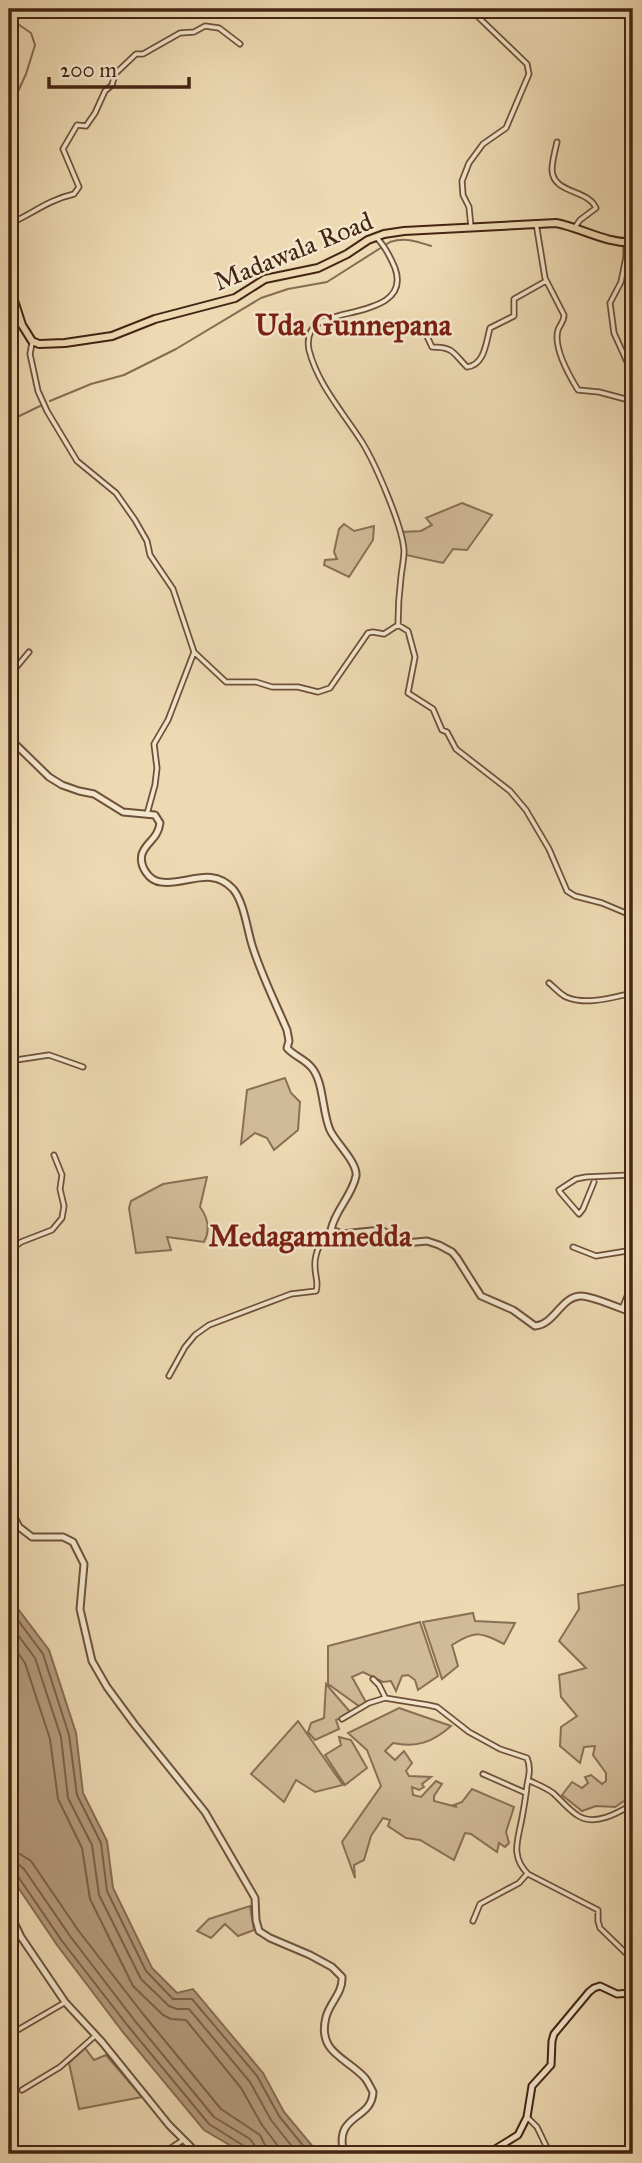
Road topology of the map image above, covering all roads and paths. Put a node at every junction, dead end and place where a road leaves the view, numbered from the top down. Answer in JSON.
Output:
{"nodes":[{"id":1,"x":470,"y":9,"type":"edge"},
{"id":2,"x":240,"y":44,"type":"dead end"},
{"id":3,"x":556,"y":142,"type":"dead end"},
{"id":4,"x":536,"y":223,"type":"junction"},
{"id":5,"x":9,"y":224,"type":"edge"},
{"id":6,"x":471,"y":227,"type":"junction"},
{"id":7,"x":576,"y":227,"type":"junction"},
{"id":8,"x":376,"y":237,"type":"junction"},
{"id":9,"x":630,"y":242,"type":"edge"},
{"id":10,"x":546,"y":281,"type":"junction"},
{"id":11,"x":9,"y":285,"type":"edge"},
{"id":12,"x":425,"y":332,"type":"dead end"},
{"id":13,"x":32,"y":341,"type":"junction"},
{"id":14,"x":633,"y":375,"type":"edge"},
{"id":15,"x":633,"y":398,"type":"edge"},
{"id":16,"x":398,"y":625,"type":"junction"},
{"id":17,"x":29,"y":652,"type":"dead end"},
{"id":18,"x":194,"y":652,"type":"junction"},
{"id":19,"x":9,"y":676,"type":"edge"},
{"id":20,"x":9,"y":738,"type":"edge"},
{"id":21,"x":147,"y":814,"type":"junction"},
{"id":22,"x":633,"y":916,"type":"edge"},
{"id":23,"x":548,"y":983,"type":"dead end"},
{"id":24,"x":633,"y":993,"type":"edge"},
{"id":25,"x":9,"y":1058,"type":"edge"},
{"id":26,"x":83,"y":1066,"type":"dead end"},
{"id":27,"x":54,"y":1155,"type":"dead end"},
{"id":28,"x":633,"y":1172,"type":"edge"},
{"id":29,"x":594,"y":1182,"type":"dead end"},
{"id":30,"x":331,"y":1230,"type":"junction"},
{"id":31,"x":573,"y":1247,"type":"dead end"},
{"id":32,"x":633,"y":1250,"type":"edge"},
{"id":33,"x":9,"y":1251,"type":"edge"},
{"id":34,"x":633,"y":1281,"type":"edge"},
{"id":35,"x":622,"y":1310,"type":"junction"},
{"id":36,"x":633,"y":1313,"type":"edge"},
{"id":37,"x":169,"y":1376,"type":"dead end"},
{"id":38,"x":9,"y":1508,"type":"edge"},
{"id":39,"x":373,"y":1679,"type":"dead end"},
{"id":40,"x":385,"y":1698,"type":"junction"},
{"id":41,"x":342,"y":1719,"type":"dead end"},
{"id":42,"x":483,"y":1774,"type":"dead end"},
{"id":43,"x":528,"y":1780,"type":"junction"},
{"id":44,"x":526,"y":1793,"type":"junction"},
{"id":45,"x":633,"y":1804,"type":"edge"},
{"id":46,"x":528,"y":1874,"type":"junction"},
{"id":47,"x":9,"y":1912,"type":"edge"},
{"id":48,"x":473,"y":1921,"type":"dead end"},
{"id":49,"x":633,"y":1960,"type":"edge"},
{"id":50,"x":633,"y":1993,"type":"edge"},
{"id":51,"x":65,"y":2002,"type":"junction"},
{"id":52,"x":9,"y":2035,"type":"edge"},
{"id":53,"x":96,"y":2035,"type":"junction"},
{"id":54,"x":22,"y":2090,"type":"dead end"},
{"id":55,"x":527,"y":2117,"type":"junction"},
{"id":56,"x":183,"y":2140,"type":"junction"},
{"id":57,"x":162,"y":2154,"type":"edge"},
{"id":58,"x":198,"y":2154,"type":"edge"},
{"id":59,"x":344,"y":2154,"type":"edge"},
{"id":60,"x":487,"y":2154,"type":"edge"},
{"id":61,"x":550,"y":2154,"type":"edge"}],
"edges":[{"from":1,"to":6,"type":"street"},
{"from":2,"to":5,"type":"street"},
{"from":3,"to":7,"type":"street"},
{"from":4,"to":6,"type":"main road","name":"Madawala Road"},
{"from":4,"to":7,"type":"main road","name":"Madawala Road"},
{"from":4,"to":10,"type":"street"},
{"from":6,"to":8,"type":"main road","name":"Madawala Road"},
{"from":7,"to":9,"type":"main road","name":"Madawala Road"},
{"from":8,"to":13,"type":"main road","name":"Madawala Road"},
{"from":8,"to":16,"type":"street"},
{"from":9,"to":14,"type":"street"},
{"from":10,"to":12,"type":"street"},
{"from":10,"to":15,"type":"street"},
{"from":11,"to":13,"type":"main road"},
{"from":13,"to":18,"type":"street"},
{"from":16,"to":18,"type":"street"},
{"from":16,"to":22,"type":"street"},
{"from":17,"to":19,"type":"street"},
{"from":18,"to":21,"type":"street"},
{"from":20,"to":21,"type":"street"},
{"from":21,"to":30,"type":"street"},
{"from":23,"to":24,"type":"street"},
{"from":25,"to":26,"type":"street"},
{"from":27,"to":33,"type":"street"},
{"from":28,"to":29,"type":"street"},
{"from":30,"to":35,"type":"street"},
{"from":30,"to":37,"type":"street"},
{"from":31,"to":32,"type":"street"},
{"from":34,"to":35,"type":"street"},
{"from":35,"to":36,"type":"street"},
{"from":38,"to":59,"type":"street"},
{"from":39,"to":40,"type":"street"},
{"from":40,"to":41,"type":"street"},
{"from":40,"to":43,"type":"street"},
{"from":42,"to":44,"type":"street"},
{"from":43,"to":44,"type":"street"},
{"from":43,"to":45,"type":"street"},
{"from":44,"to":46,"type":"street"},
{"from":46,"to":48,"type":"street"},
{"from":46,"to":49,"type":"street"},
{"from":47,"to":51,"type":"street"},
{"from":50,"to":55,"type":"street"},
{"from":51,"to":52,"type":"street"},
{"from":51,"to":53,"type":"street"},
{"from":53,"to":54,"type":"street"},
{"from":53,"to":56,"type":"street"},
{"from":55,"to":60,"type":"street"},
{"from":55,"to":61,"type":"street"},
{"from":56,"to":57,"type":"street"},
{"from":56,"to":58,"type":"street"}]}
